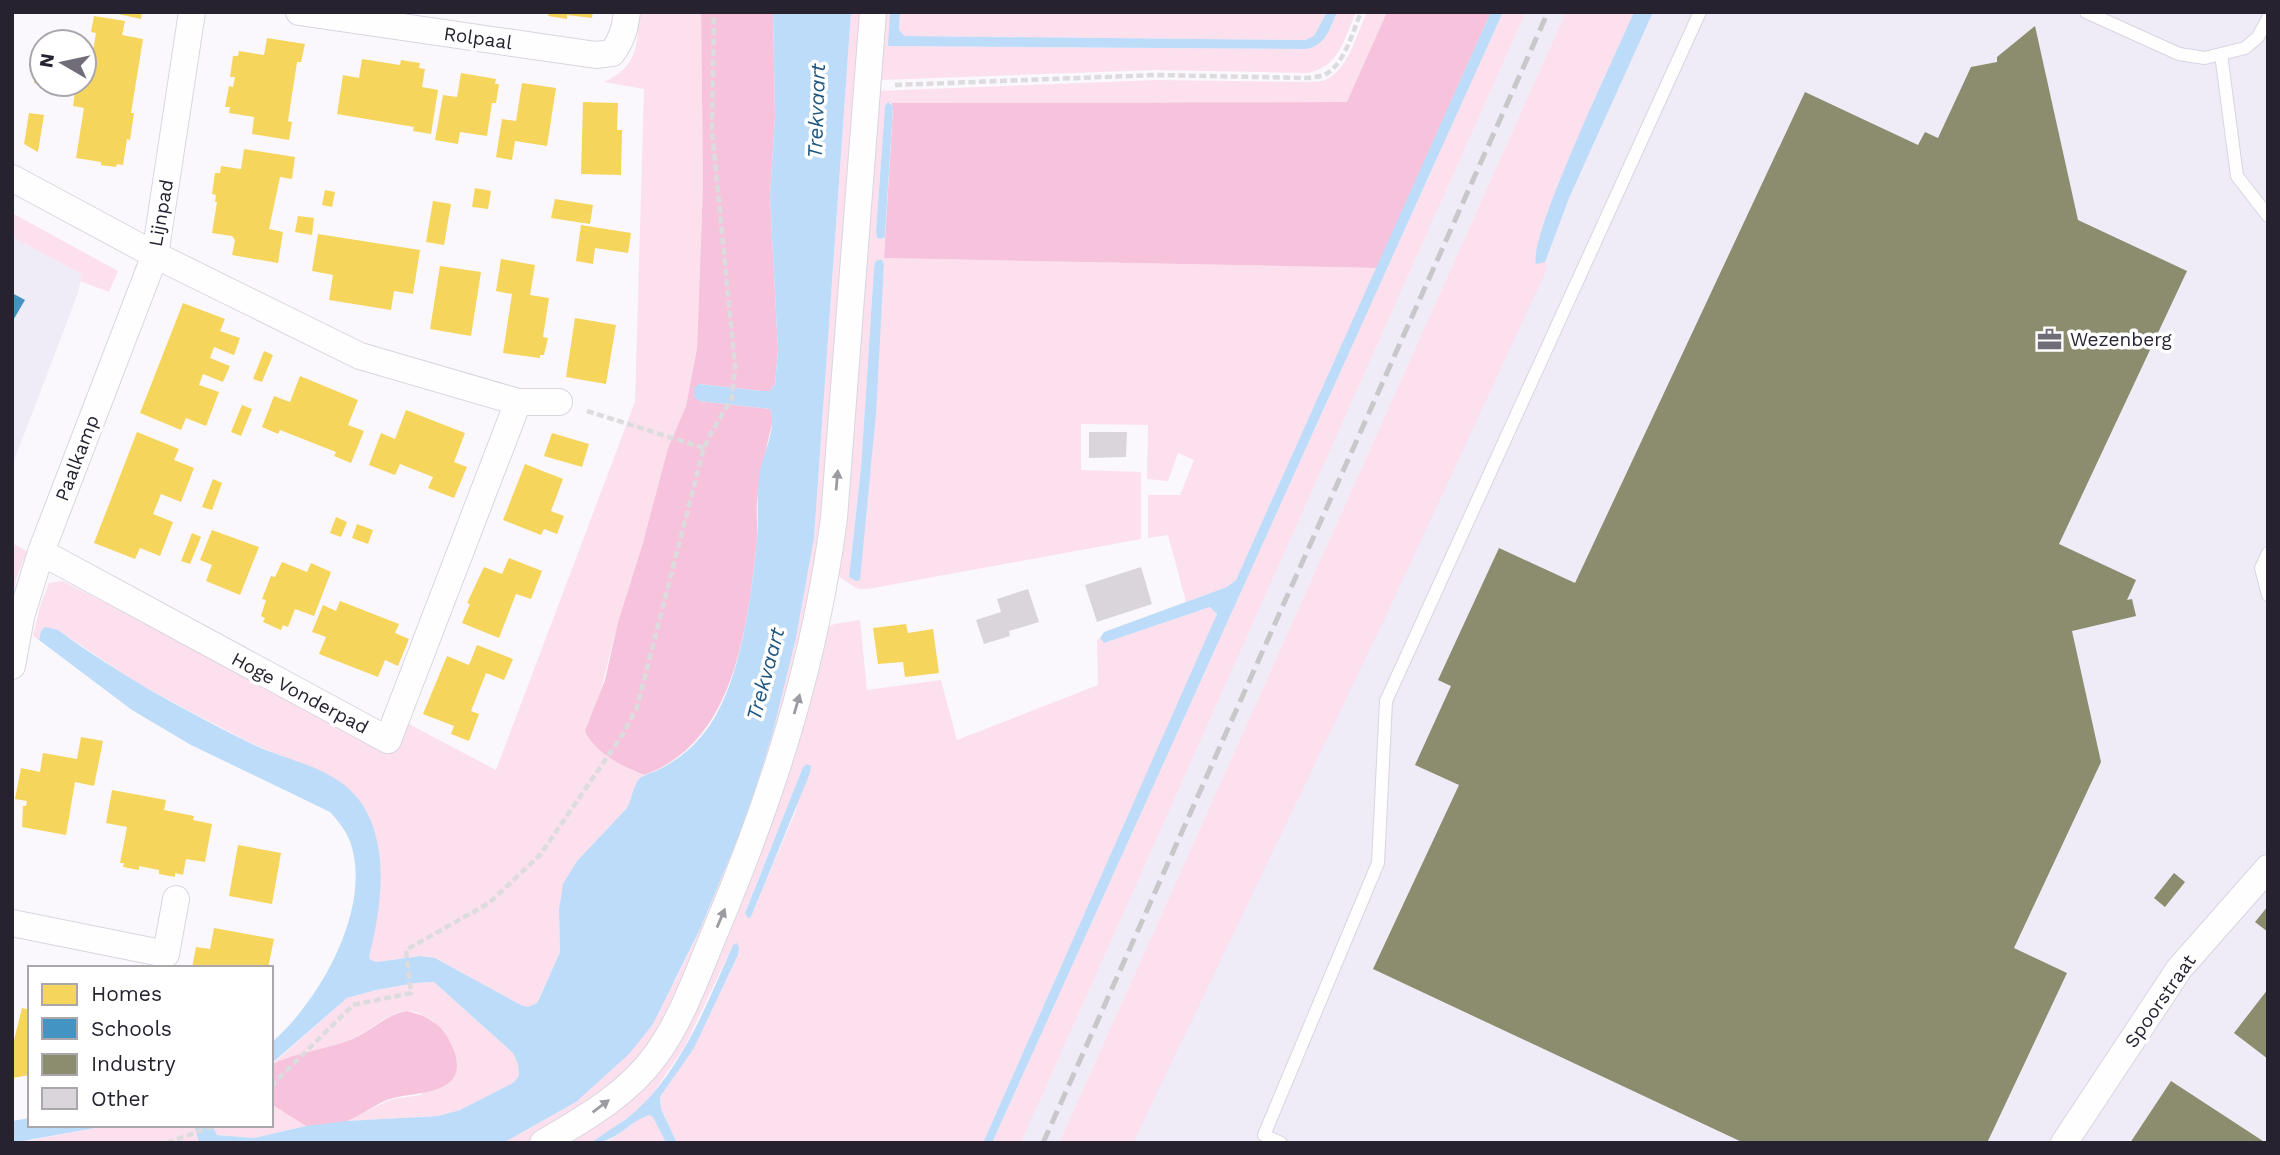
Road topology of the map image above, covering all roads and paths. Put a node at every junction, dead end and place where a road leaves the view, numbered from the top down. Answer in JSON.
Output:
{"nodes":[{"id":1,"x":192,"y":12,"type":"edge"},
{"id":2,"x":299,"y":12,"type":"edge"},
{"id":3,"x":627,"y":12,"type":"edge"},
{"id":4,"x":715,"y":12,"type":"edge"},
{"id":5,"x":873,"y":12,"type":"edge"},
{"id":6,"x":1361,"y":12,"type":"edge"},
{"id":7,"x":1700,"y":12,"type":"edge"},
{"id":8,"x":2086,"y":12,"type":"edge"},
{"id":9,"x":2268,"y":18,"type":"edge"},
{"id":10,"x":2221,"y":54,"type":"junction"},
{"id":11,"x":868,"y":86,"type":"junction"},
{"id":12,"x":12,"y":177,"type":"edge"},
{"id":13,"x":2268,"y":216,"type":"edge"},
{"id":14,"x":155,"y":255,"type":"junction"},
{"id":15,"x":519,"y":402,"type":"junction"},
{"id":16,"x":559,"y":402,"type":"joint"},
{"id":17,"x":704,"y":448,"type":"junction"},
{"id":18,"x":41,"y":552,"type":"junction"},
{"id":19,"x":2268,"y":553,"type":"edge"},
{"id":20,"x":2268,"y":595,"type":"edge"},
{"id":21,"x":12,"y":666,"type":"edge"},
{"id":22,"x":2268,"y":868,"type":"edge"},
{"id":23,"x":176,"y":899,"type":"dead end"},
{"id":24,"x":12,"y":923,"type":"edge"},
{"id":25,"x":273,"y":1084,"type":"edge"},
{"id":26,"x":211,"y":1127,"type":"edge"},
{"id":27,"x":167,"y":1143,"type":"edge"},
{"id":28,"x":543,"y":1143,"type":"edge"},
{"id":29,"x":1281,"y":1143,"type":"edge"},
{"id":30,"x":2064,"y":1143,"type":"edge"}],
"edges":[{"from":1,"to":14,"type":"street","name":"Lijnpad"},
{"from":2,"to":3,"type":"street","name":"Rolpaal"},
{"from":4,"to":17,"type":"path"},
{"from":5,"to":11,"type":"street"},
{"from":6,"to":11,"type":"path"},
{"from":7,"to":29,"type":"lane"},
{"from":8,"to":10,"type":"lane"},
{"from":9,"to":10,"type":"lane"},
{"from":10,"to":13,"type":"lane"},
{"from":28,"to":11,"type":"street","one_way":true},
{"from":12,"to":14,"type":"street","name":"Lijnpad"},
{"from":14,"to":15,"type":"street"},
{"from":14,"to":18,"type":"street","name":"Paalkamp"},
{"from":15,"to":16,"type":"street"},
{"from":15,"to":18,"type":"street","name":"Hoge Vonderpad"},
{"from":16,"to":17,"type":"path"},
{"from":17,"to":25,"type":"path"},
{"from":18,"to":21,"type":"street","name":"Paalkamp"},
{"from":19,"to":20,"type":"lane"},
{"from":22,"to":30,"type":"street","name":"Spoorstraat"},
{"from":23,"to":24,"type":"street"},
{"from":26,"to":27,"type":"path"}]}
